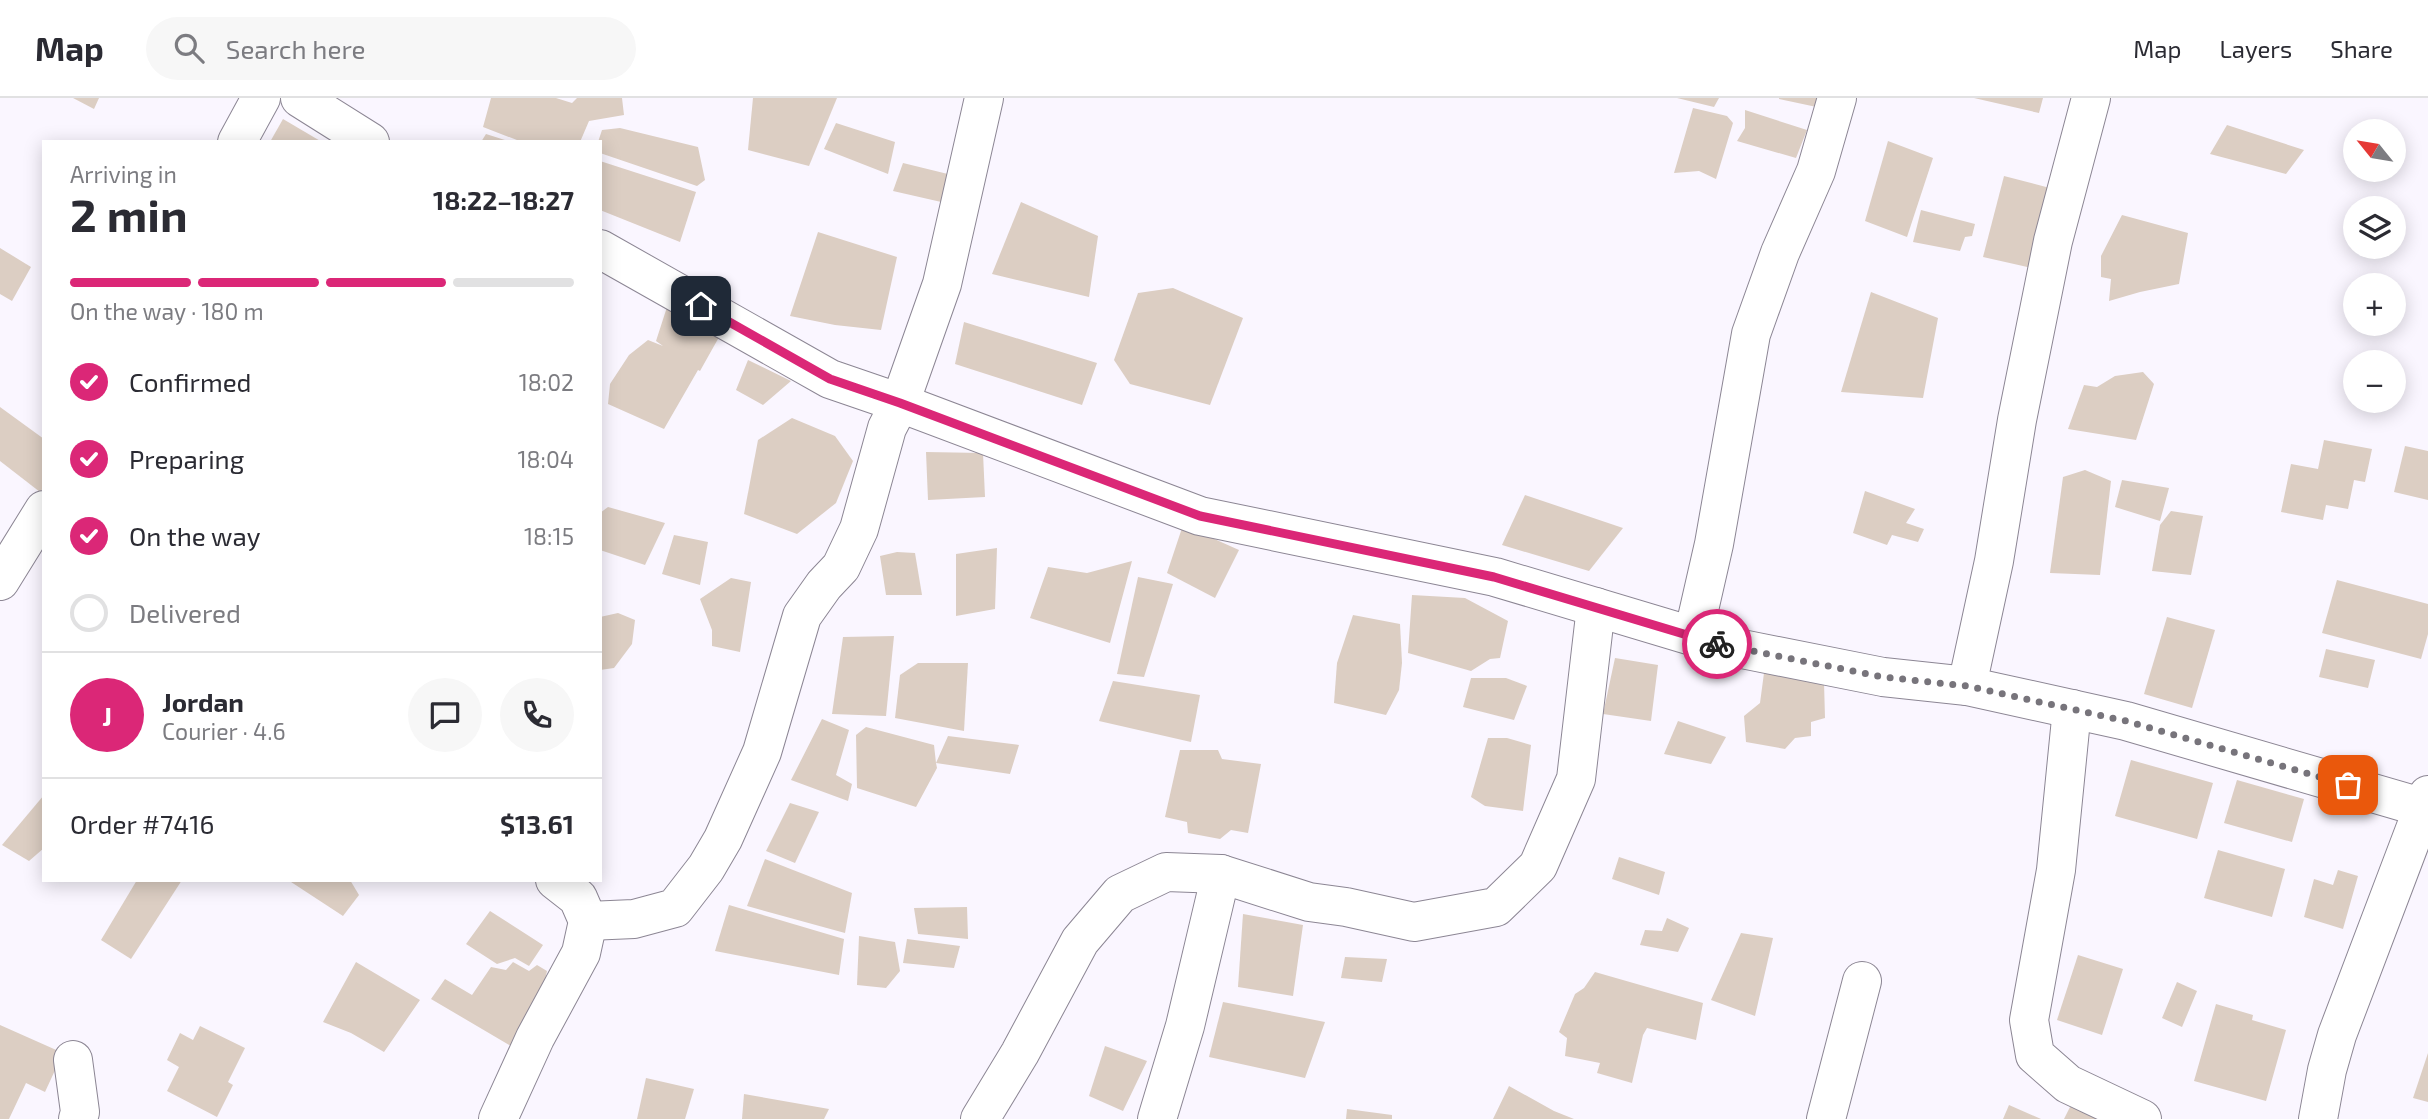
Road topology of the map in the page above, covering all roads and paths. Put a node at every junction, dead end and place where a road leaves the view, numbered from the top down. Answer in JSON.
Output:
{"nodes":[{"id":1,"x":261,"y":98,"type":"edge"},
{"id":2,"x":300,"y":98,"type":"edge"},
{"id":3,"x":984,"y":98,"type":"edge"},
{"id":4,"x":1837,"y":98,"type":"edge"},
{"id":5,"x":2091,"y":98,"type":"edge"},
{"id":6,"x":238,"y":140,"type":"edge"},
{"id":7,"x":367,"y":140,"type":"edge"},
{"id":8,"x":602,"y":256,"type":"edge"},
{"id":9,"x":900,"y":403,"type":"junction"},
{"id":10,"x":42,"y":513,"type":"edge"},
{"id":11,"x":0,"y":581,"type":"edge"},
{"id":12,"x":1596,"y":607,"type":"junction"},
{"id":13,"x":1693,"y":636,"type":"junction"},
{"id":14,"x":1967,"y":686,"type":"junction"},
{"id":15,"x":2072,"y":709,"type":"junction"},
{"id":16,"x":2426,"y":801,"type":"edge"},
{"id":17,"x":1221,"y":874,"type":"junction"},
{"id":18,"x":558,"y":882,"type":"edge"},
{"id":19,"x":588,"y":921,"type":"junction"},
{"id":20,"x":1862,"y":981,"type":"dead end"},
{"id":21,"x":73,"y":1060,"type":"dead end"},
{"id":22,"x":78,"y":1119,"type":"edge"},
{"id":23,"x":498,"y":1119,"type":"edge"},
{"id":24,"x":979,"y":1119,"type":"edge"},
{"id":25,"x":1157,"y":1119,"type":"edge"},
{"id":26,"x":1826,"y":1119,"type":"edge"},
{"id":27,"x":2142,"y":1119,"type":"edge"},
{"id":28,"x":2318,"y":1119,"type":"edge"}],
"edges":[{"from":1,"to":6,"type":"street"},
{"from":2,"to":7,"type":"street"},
{"from":3,"to":9,"type":"street"},
{"from":4,"to":13,"type":"street"},
{"from":5,"to":14,"type":"street"},
{"from":8,"to":9,"type":"street"},
{"from":9,"to":12,"type":"street"},
{"from":9,"to":19,"type":"street"},
{"from":10,"to":11,"type":"street"},
{"from":12,"to":13,"type":"street"},
{"from":12,"to":17,"type":"street"},
{"from":13,"to":14,"type":"street"},
{"from":14,"to":15,"type":"street"},
{"from":15,"to":16,"type":"street"},
{"from":15,"to":27,"type":"street"},
{"from":16,"to":28,"type":"street"},
{"from":17,"to":24,"type":"street"},
{"from":17,"to":25,"type":"street"},
{"from":18,"to":19,"type":"street"},
{"from":19,"to":23,"type":"street"},
{"from":20,"to":26,"type":"street"},
{"from":21,"to":22,"type":"street"}]}
